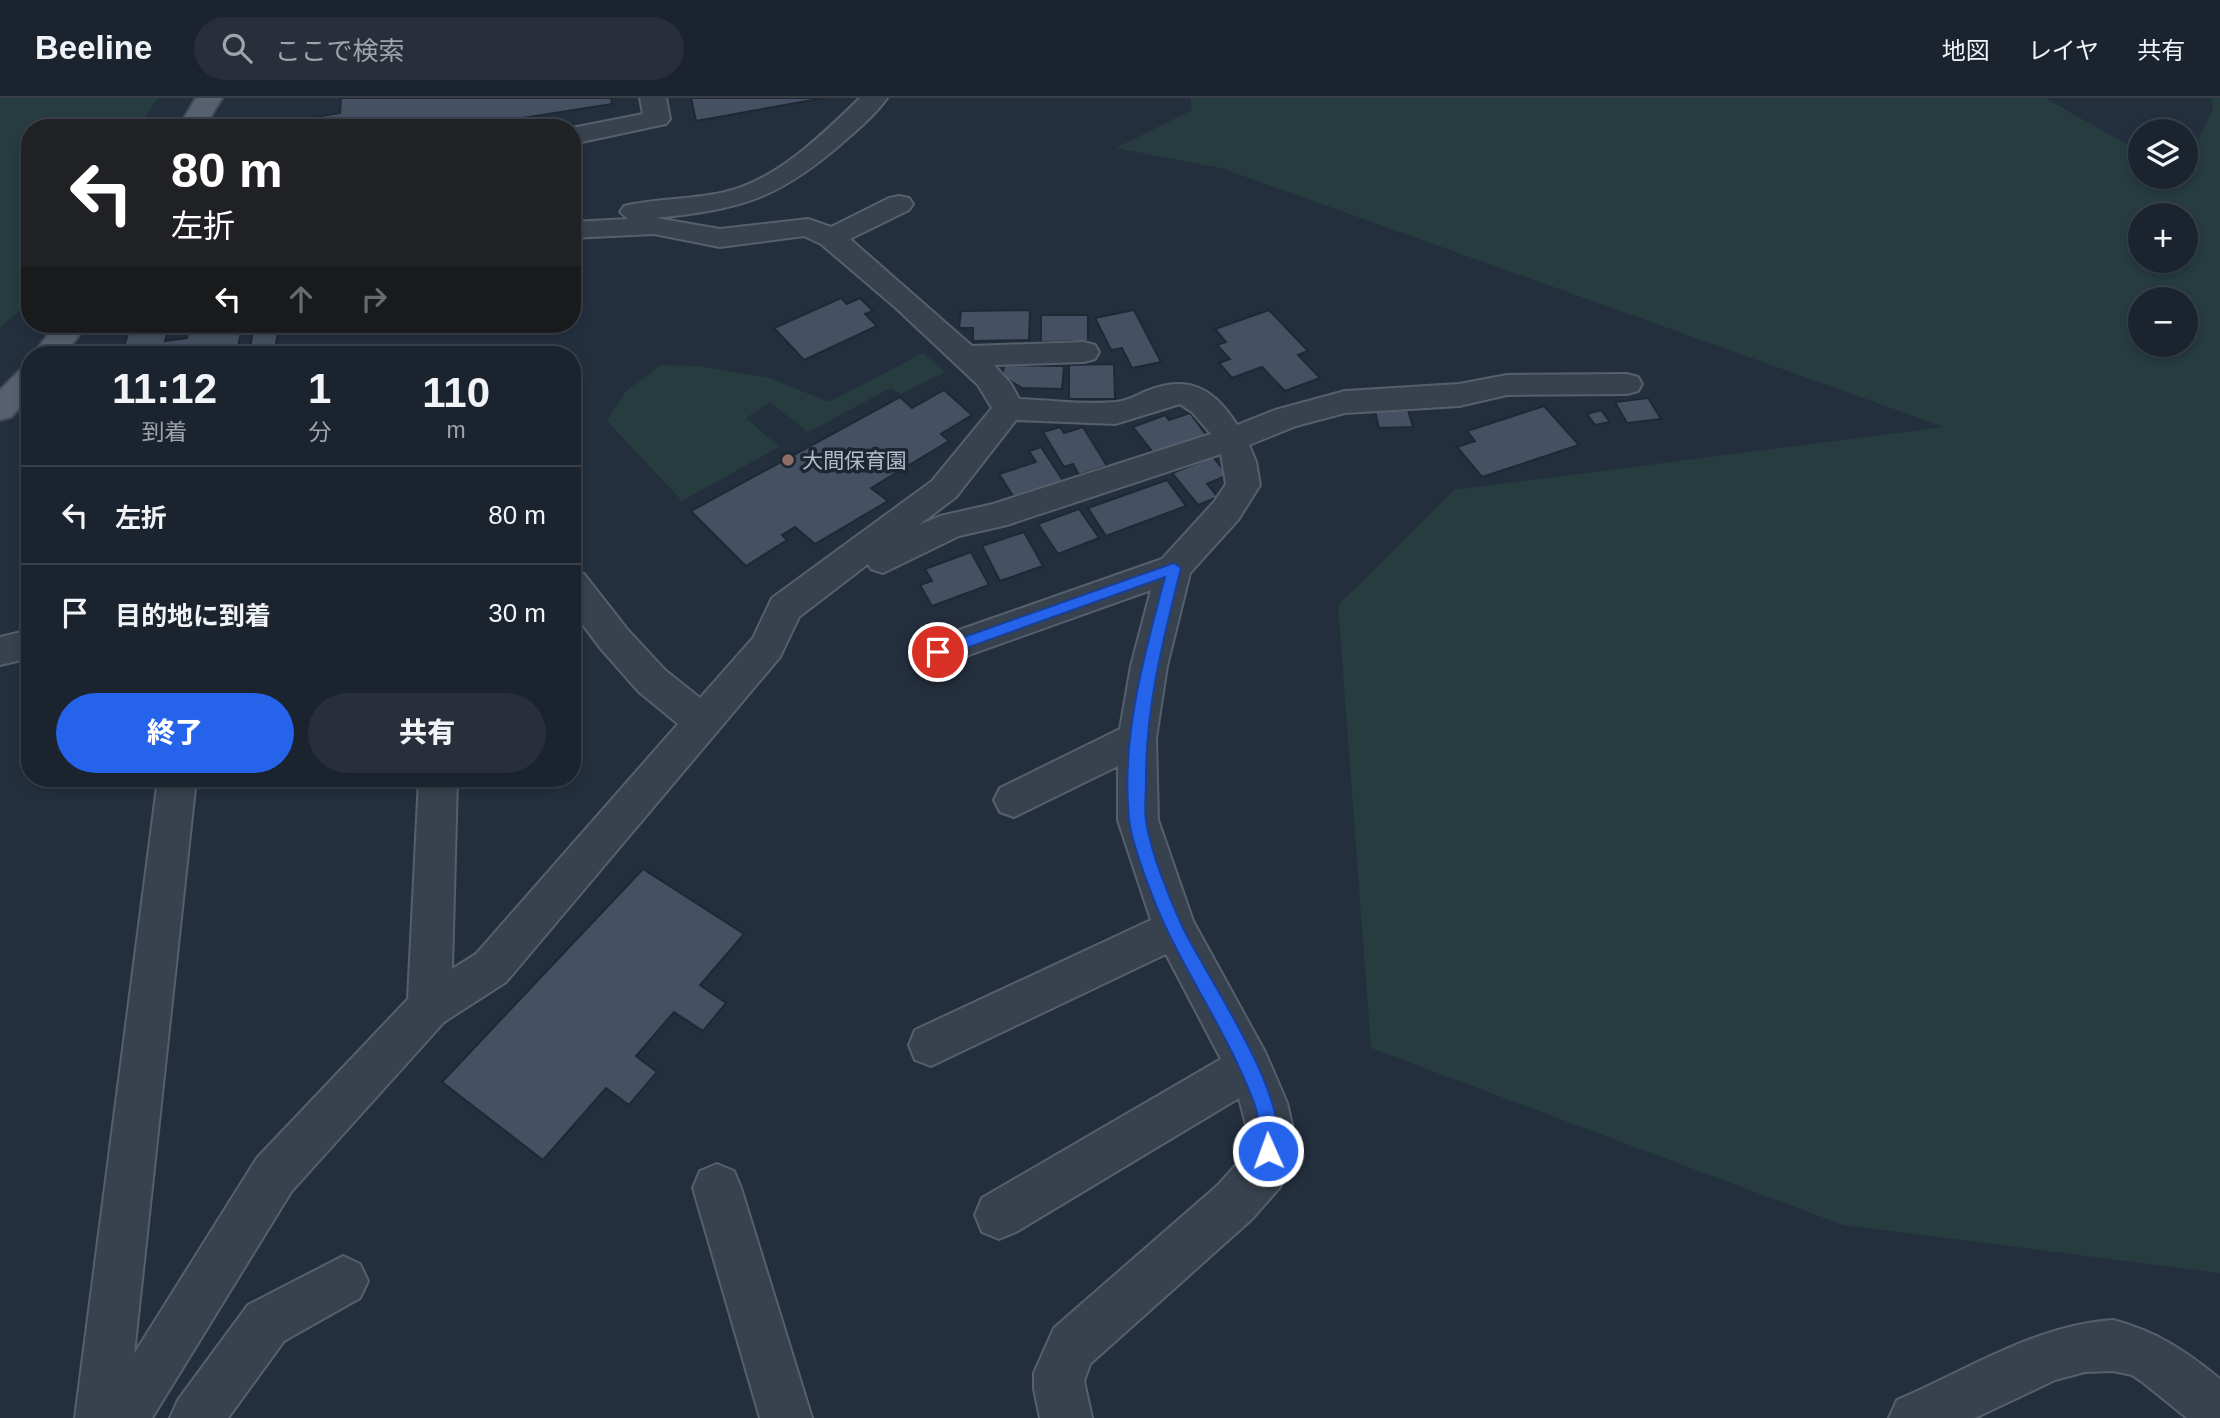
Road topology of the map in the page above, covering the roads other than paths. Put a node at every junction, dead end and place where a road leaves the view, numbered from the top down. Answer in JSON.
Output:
{"nodes":[{"id":1,"x":209,"y":98,"type":"edge"},
{"id":2,"x":653,"y":98,"type":"edge"},
{"id":3,"x":874,"y":98,"type":"edge"},
{"id":4,"x":196,"y":119,"type":"edge"},
{"id":5,"x":581,"y":134,"type":"edge"},
{"id":6,"x":899,"y":204,"type":"dead end"},
{"id":7,"x":581,"y":218,"type":"edge"},
{"id":8,"x":581,"y":230,"type":"edge"},
{"id":9,"x":831,"y":239,"type":"junction"},
{"id":10,"x":1084,"y":352,"type":"dead end"},
{"id":11,"x":962,"y":356,"type":"junction"},
{"id":12,"x":1627,"y":384,"type":"dead end"},
{"id":13,"x":21,"y":387,"type":"edge"},
{"id":14,"x":1008,"y":409,"type":"junction"},
{"id":15,"x":0,"y":410,"type":"edge"},
{"id":16,"x":1228,"y":440,"type":"junction"},
{"id":17,"x":1174,"y":568,"type":"junction"},
{"id":18,"x":581,"y":595,"type":"edge"},
{"id":19,"x":21,"y":646,"type":"edge"},
{"id":20,"x":767,"y":647,"type":"junction"},
{"id":21,"x":0,"y":651,"type":"edge"},
{"id":22,"x":938,"y":652,"type":"dead end"},
{"id":23,"x":703,"y":722,"type":"junction"},
{"id":24,"x":1137,"y":738,"type":"junction"},
{"id":25,"x":176,"y":787,"type":"edge"},
{"id":26,"x":438,"y":787,"type":"edge"},
{"id":27,"x":1014,"y":800,"type":"dead end"},
{"id":28,"x":1175,"y":929,"type":"junction"},
{"id":29,"x":429,"y":1007,"type":"junction"},
{"id":30,"x":931,"y":1045,"type":"dead end"},
{"id":31,"x":1249,"y":1067,"type":"junction"},
{"id":32,"x":717,"y":1188,"type":"dead end"},
{"id":33,"x":999,"y":1215,"type":"dead end"},
{"id":34,"x":343,"y":1281,"type":"dead end"},
{"id":35,"x":2220,"y":1412,"type":"edge"},
{"id":36,"x":101,"y":1418,"type":"edge"},
{"id":37,"x":123,"y":1418,"type":"edge"},
{"id":38,"x":196,"y":1418,"type":"edge"},
{"id":39,"x":786,"y":1418,"type":"edge"},
{"id":40,"x":1066,"y":1418,"type":"edge"},
{"id":41,"x":1915,"y":1418,"type":"edge"}],
"edges":[{"from":1,"to":4,"type":"main road"},
{"from":2,"to":5,"type":"street"},
{"from":3,"to":7,"type":"street"},
{"from":6,"to":9,"type":"street"},
{"from":8,"to":9,"type":"street"},
{"from":9,"to":11,"type":"street"},
{"from":10,"to":11,"type":"street"},
{"from":11,"to":14,"type":"street"},
{"from":12,"to":16,"type":"street"},
{"from":13,"to":15,"type":"main road"},
{"from":14,"to":16,"type":"street"},
{"from":14,"to":20,"type":"street"},
{"from":16,"to":17,"type":"street"},
{"from":16,"to":20,"type":"street"},
{"from":17,"to":22,"type":"street"},
{"from":17,"to":24,"type":"street"},
{"from":18,"to":23,"type":"street"},
{"from":19,"to":21,"type":"street"},
{"from":20,"to":23,"type":"street"},
{"from":23,"to":29,"type":"street"},
{"from":24,"to":27,"type":"street"},
{"from":24,"to":28,"type":"street"},
{"from":25,"to":36,"type":"street"},
{"from":26,"to":29,"type":"street"},
{"from":28,"to":30,"type":"street"},
{"from":28,"to":31,"type":"street"},
{"from":29,"to":37,"type":"street"},
{"from":31,"to":33,"type":"street"},
{"from":31,"to":40,"type":"street"},
{"from":32,"to":39,"type":"street"},
{"from":34,"to":38,"type":"street"},
{"from":35,"to":41,"type":"street"}]}
